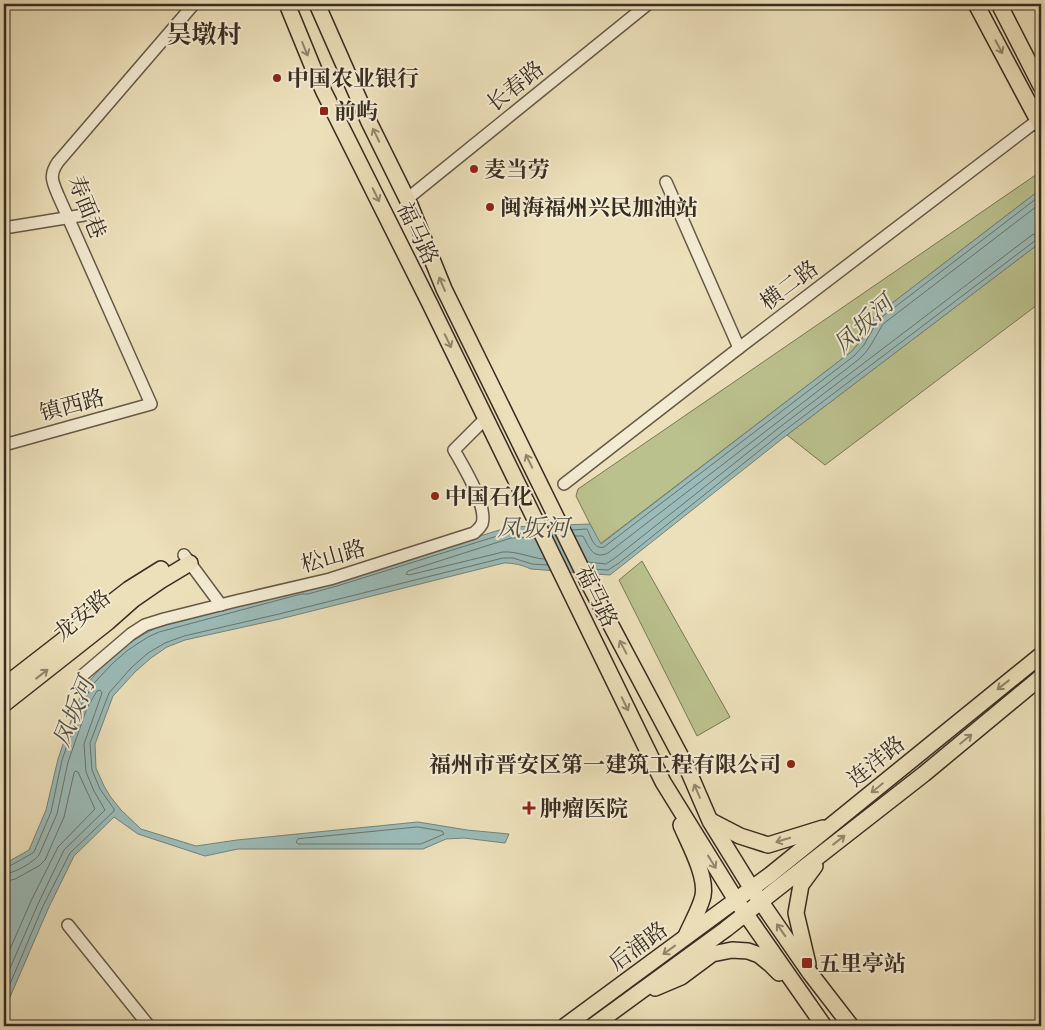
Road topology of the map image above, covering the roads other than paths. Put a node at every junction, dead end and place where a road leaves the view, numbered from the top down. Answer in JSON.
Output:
{"nodes":[{"id":1,"x":194,"y":4,"type":"edge"},
{"id":2,"x":287,"y":4,"type":"edge"},
{"id":3,"x":318,"y":4,"type":"edge"},
{"id":4,"x":648,"y":4,"type":"edge"},
{"id":5,"x":976,"y":4,"type":"edge"},
{"id":6,"x":999,"y":4,"type":"edge"},
{"id":7,"x":1041,"y":86,"type":"edge"},
{"id":8,"x":1040,"y":123,"type":"edge"},
{"id":9,"x":666,"y":182,"type":"dead end"},
{"id":10,"x":407,"y":199,"type":"junction"},
{"id":11,"x":84,"y":214,"type":"dead end"},
{"id":12,"x":68,"y":217,"type":"junction"},
{"id":13,"x":4,"y":228,"type":"edge"},
{"id":14,"x":739,"y":348,"type":"junction"},
{"id":15,"x":151,"y":404,"type":"joint"},
{"id":16,"x":486,"y":418,"type":"junction"},
{"id":17,"x":4,"y":445,"type":"edge"},
{"id":18,"x":564,"y":484,"type":"dead end"},
{"id":19,"x":187,"y":559,"type":"junction"},
{"id":20,"x":221,"y":605,"type":"junction"},
{"id":21,"x":1041,"y":655,"type":"edge"},
{"id":22,"x":83,"y":675,"type":"dead end"},
{"id":23,"x":1041,"y":678,"type":"edge"},
{"id":24,"x":4,"y":686,"type":"edge"},
{"id":25,"x":4,"y":704,"type":"edge"},
{"id":26,"x":663,"y":782,"type":"junction"},
{"id":27,"x":710,"y":820,"type":"junction"},
{"id":28,"x":829,"y":827,"type":"junction"},
{"id":29,"x":823,"y":853,"type":"junction"},
{"id":30,"x":752,"y":889,"type":"junction"},
{"id":31,"x":736,"y":900,"type":"junction"},
{"id":32,"x":761,"y":902,"type":"junction"},
{"id":33,"x":746,"y":913,"type":"junction"},
{"id":34,"x":68,"y":925,"type":"dead end"},
{"id":35,"x":686,"y":938,"type":"junction"},
{"id":36,"x":810,"y":973,"type":"junction"},
{"id":37,"x":633,"y":997,"type":"junction"},
{"id":38,"x":807,"y":1002,"type":"junction"},
{"id":39,"x":149,"y":1026,"type":"edge"},
{"id":40,"x":565,"y":1026,"type":"edge"},
{"id":41,"x":593,"y":1026,"type":"edge"},
{"id":42,"x":824,"y":1026,"type":"edge"},
{"id":43,"x":851,"y":1026,"type":"edge"}],
"edges":[{"from":1,"to":12,"type":"street","name":"寿面巷"},
{"from":2,"to":16,"type":"main road","name":"福马路","one_way":true},
{"from":10,"to":3,"type":"main road","name":"福马路","one_way":true},
{"from":4,"to":10,"type":"street","name":"长春路"},
{"from":5,"to":8,"type":"main road","one_way":true},
{"from":6,"to":7,"type":"main road"},
{"from":8,"to":14,"type":"street","name":"横二路"},
{"from":9,"to":14,"type":"street"},
{"from":27,"to":10,"type":"main road","name":"福马路","one_way":true},
{"from":11,"to":12,"type":"street"},
{"from":12,"to":13,"type":"street"},
{"from":12,"to":15,"type":"street","name":"寿面巷"},
{"from":14,"to":18,"type":"street","name":"横二路"},
{"from":15,"to":17,"type":"street","name":"镇西路"},
{"from":16,"to":20,"type":"street","name":"松山路"},
{"from":16,"to":26,"type":"main road","name":"福马路","one_way":true},
{"from":19,"to":20,"type":"street"},
{"from":19,"to":24,"type":"main road","name":"龙安路"},
{"from":25,"to":19,"type":"main road","name":"龙安路","one_way":true},
{"from":20,"to":22,"type":"street","name":"松山路"},
{"from":21,"to":28,"type":"main road","name":"连洋路","one_way":true},
{"from":29,"to":23,"type":"main road","name":"连洋路","one_way":true},
{"from":26,"to":31,"type":"main road","name":"福马路","one_way":true},
{"from":26,"to":35,"type":"main road"},
{"from":28,"to":27,"type":"main road","one_way":true},
{"from":27,"to":30,"type":"main road","name":"福马路"},
{"from":28,"to":30,"type":"main road","name":"连洋路"},
{"from":29,"to":32,"type":"main road","name":"连洋路"},
{"from":29,"to":36,"type":"main road"},
{"from":30,"to":31,"type":"main road","name":"连洋路"},
{"from":30,"to":32,"type":"main road","name":"福马路"},
{"from":31,"to":33,"type":"main road","name":"福马路"},
{"from":31,"to":35,"type":"main road","name":"后浦路"},
{"from":32,"to":33,"type":"main road","name":"连洋路"},
{"from":36,"to":32,"type":"main road","name":"福马路","one_way":true},
{"from":33,"to":37,"type":"main road","name":"后浦路"},
{"from":33,"to":38,"type":"main road","name":"福马路"},
{"from":34,"to":39,"type":"street"},
{"from":35,"to":40,"type":"main road","name":"后浦路","one_way":true},
{"from":36,"to":43,"type":"main road","name":"福马路"},
{"from":37,"to":38,"type":"main road"},
{"from":37,"to":41,"type":"main road","name":"后浦路"},
{"from":38,"to":42,"type":"main road","name":"福马路"}]}
